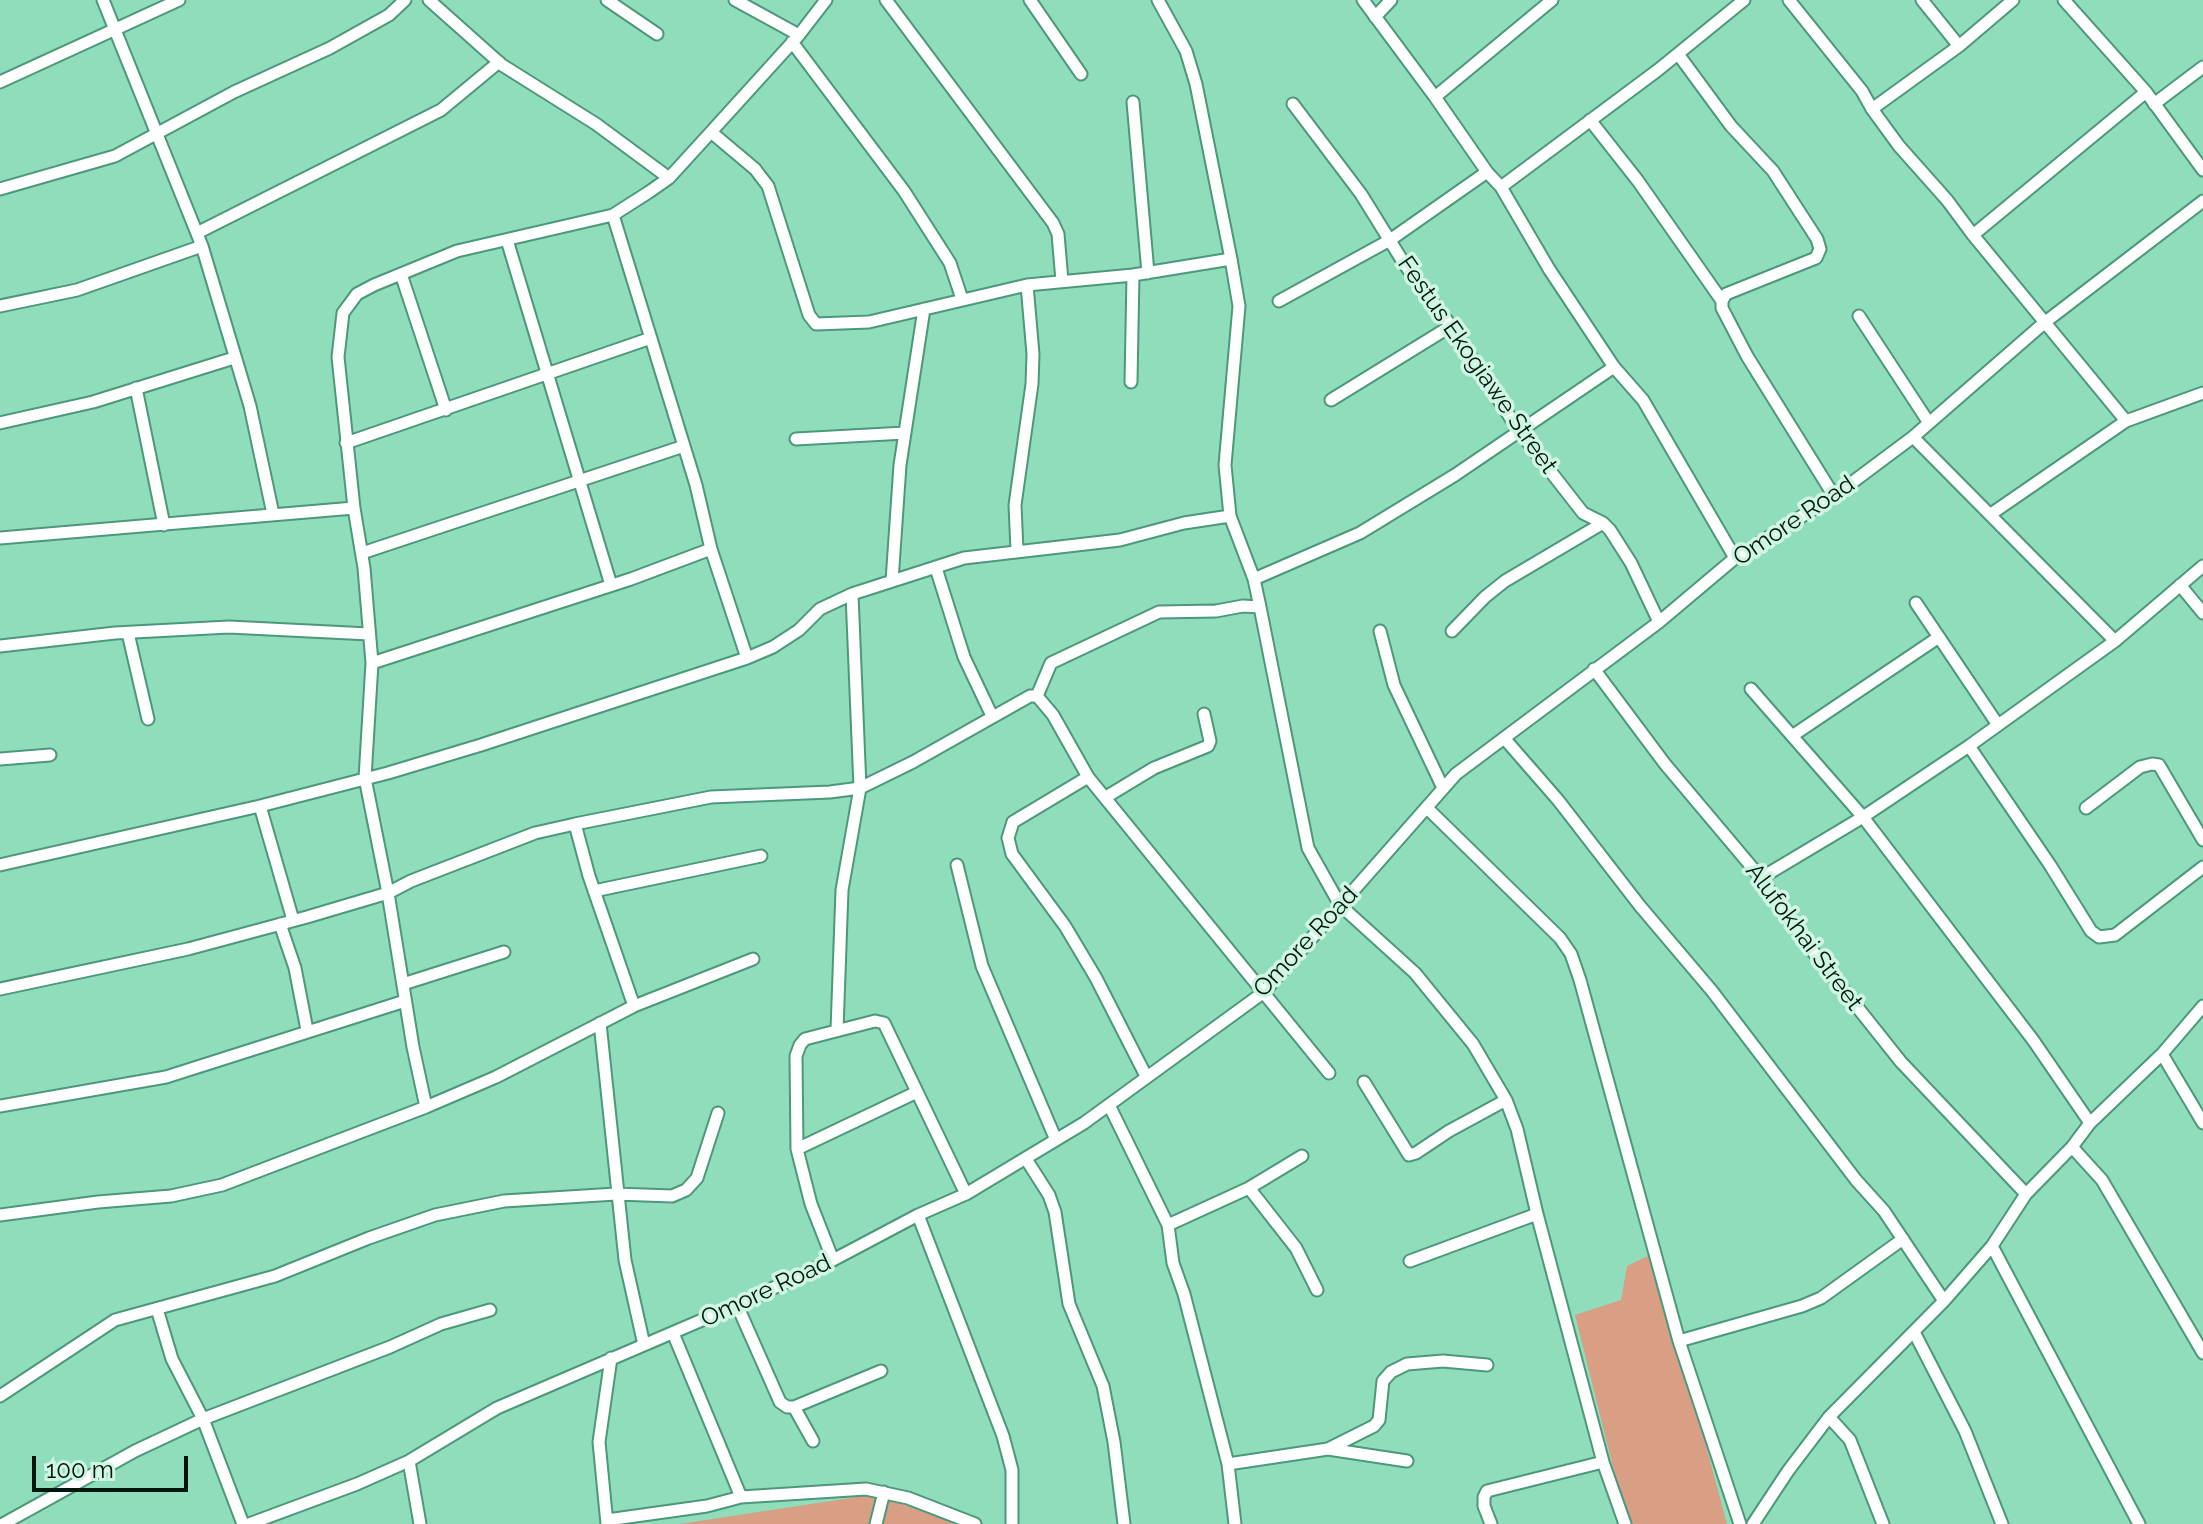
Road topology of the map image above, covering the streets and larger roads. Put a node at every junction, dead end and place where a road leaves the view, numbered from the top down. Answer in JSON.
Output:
{"nodes":[{"id":1,"x":103,"y":0,"type":"edge"},
{"id":2,"x":179,"y":0,"type":"edge"},
{"id":3,"x":405,"y":0,"type":"edge"},
{"id":4,"x":429,"y":0,"type":"edge"},
{"id":5,"x":607,"y":0,"type":"edge"},
{"id":6,"x":735,"y":0,"type":"edge"},
{"id":7,"x":826,"y":0,"type":"edge"},
{"id":8,"x":886,"y":0,"type":"edge"},
{"id":9,"x":1030,"y":0,"type":"edge"},
{"id":10,"x":1158,"y":0,"type":"edge"},
{"id":11,"x":1363,"y":0,"type":"edge"},
{"id":12,"x":1391,"y":0,"type":"edge"},
{"id":13,"x":1552,"y":0,"type":"edge"},
{"id":14,"x":1744,"y":0,"type":"edge"},
{"id":15,"x":1789,"y":0,"type":"edge"},
{"id":16,"x":1922,"y":0,"type":"edge"},
{"id":17,"x":2013,"y":0,"type":"edge"},
{"id":18,"x":2064,"y":0,"type":"edge"},
{"id":19,"x":1375,"y":17,"type":"junction"},
{"id":20,"x":116,"y":29,"type":"junction"},
{"id":21,"x":657,"y":34,"type":"dead end"},
{"id":22,"x":795,"y":38,"type":"junction"},
{"id":23,"x":1959,"y":46,"type":"junction"},
{"id":24,"x":1678,"y":54,"type":"junction"},
{"id":25,"x":499,"y":62,"type":"junction"},
{"id":26,"x":2203,"y":67,"type":"edge"},
{"id":27,"x":1081,"y":74,"type":"dead end"},
{"id":28,"x":0,"y":81,"type":"edge"},
{"id":29,"x":2146,"y":92,"type":"junction"},
{"id":30,"x":1435,"y":97,"type":"junction"},
{"id":31,"x":1133,"y":102,"type":"dead end"},
{"id":32,"x":1293,"y":104,"type":"dead end"},
{"id":33,"x":2154,"y":104,"type":"junction"},
{"id":34,"x":1872,"y":109,"type":"junction"},
{"id":35,"x":1590,"y":120,"type":"junction"},
{"id":36,"x":157,"y":132,"type":"junction"},
{"id":37,"x":711,"y":132,"type":"junction"},
{"id":38,"x":2203,"y":170,"type":"edge"},
{"id":39,"x":1487,"y":172,"type":"junction"},
{"id":40,"x":669,"y":178,"type":"junction"},
{"id":41,"x":1501,"y":187,"type":"junction"},
{"id":42,"x":0,"y":189,"type":"edge"},
{"id":43,"x":2203,"y":201,"type":"edge"},
{"id":44,"x":613,"y":215,"type":"junction"},
{"id":45,"x":197,"y":233,"type":"junction"},
{"id":46,"x":1973,"y":235,"type":"junction"},
{"id":47,"x":507,"y":240,"type":"junction"},
{"id":48,"x":1390,"y":240,"type":"junction"},
{"id":49,"x":202,"y":246,"type":"junction"},
{"id":50,"x":1231,"y":259,"type":"junction"},
{"id":51,"x":1148,"y":273,"type":"junction"},
{"id":52,"x":401,"y":274,"type":"junction"},
{"id":53,"x":1133,"y":275,"type":"junction"},
{"id":54,"x":1062,"y":281,"type":"junction"},
{"id":55,"x":1027,"y":285,"type":"junction"},
{"id":56,"x":962,"y":299,"type":"junction"},
{"id":57,"x":1279,"y":301,"type":"dead end"},
{"id":58,"x":1722,"y":301,"type":"junction"},
{"id":59,"x":0,"y":306,"type":"edge"},
{"id":60,"x":924,"y":309,"type":"junction"},
{"id":61,"x":1859,"y":316,"type":"dead end"},
{"id":62,"x":2044,"y":323,"type":"junction"},
{"id":63,"x":1451,"y":326,"type":"junction"},
{"id":64,"x":651,"y":338,"type":"junction"},
{"id":65,"x":234,"y":358,"type":"junction"},
{"id":66,"x":1614,"y":367,"type":"junction"},
{"id":67,"x":546,"y":374,"type":"junction"},
{"id":68,"x":1131,"y":382,"type":"dead end"},
{"id":69,"x":136,"y":388,"type":"junction"},
{"id":70,"x":2203,"y":393,"type":"edge"},
{"id":71,"x":1331,"y":400,"type":"dead end"},
{"id":72,"x":446,"y":410,"type":"junction"},
{"id":73,"x":2126,"y":421,"type":"junction"},
{"id":74,"x":0,"y":423,"type":"edge"},
{"id":75,"x":1929,"y":423,"type":"junction"},
{"id":76,"x":1519,"y":431,"type":"junction"},
{"id":77,"x":905,"y":433,"type":"junction"},
{"id":78,"x":1913,"y":437,"type":"junction"},
{"id":79,"x":796,"y":439,"type":"dead end"},
{"id":80,"x":346,"y":443,"type":"junction"},
{"id":81,"x":684,"y":446,"type":"junction"},
{"id":82,"x":578,"y":481,"type":"junction"},
{"id":83,"x":1834,"y":496,"type":"junction"},
{"id":84,"x":354,"y":508,"type":"junction"},
{"id":85,"x":273,"y":514,"type":"junction"},
{"id":86,"x":1991,"y":514,"type":"junction"},
{"id":87,"x":1230,"y":516,"type":"junction"},
{"id":88,"x":1603,"y":523,"type":"junction"},
{"id":89,"x":164,"y":525,"type":"junction"},
{"id":90,"x":0,"y":538,"type":"edge"},
{"id":91,"x":711,"y":549,"type":"junction"},
{"id":92,"x":1017,"y":550,"type":"junction"},
{"id":93,"x":362,"y":553,"type":"junction"},
{"id":94,"x":1735,"y":558,"type":"junction"},
{"id":95,"x":2203,"y":566,"type":"edge"},
{"id":96,"x":936,"y":568,"type":"junction"},
{"id":97,"x":1254,"y":579,"type":"junction"},
{"id":98,"x":892,"y":581,"type":"junction"},
{"id":99,"x":611,"y":585,"type":"junction"},
{"id":100,"x":2180,"y":585,"type":"junction"},
{"id":101,"x":852,"y":594,"type":"junction"},
{"id":102,"x":1916,"y":603,"type":"dead end"},
{"id":103,"x":1260,"y":607,"type":"junction"},
{"id":104,"x":2203,"y":613,"type":"edge"},
{"id":105,"x":1659,"y":622,"type":"junction"},
{"id":106,"x":1380,"y":631,"type":"dead end"},
{"id":107,"x":1452,"y":631,"type":"dead end"},
{"id":108,"x":128,"y":633,"type":"junction"},
{"id":109,"x":369,"y":634,"type":"junction"},
{"id":110,"x":1939,"y":637,"type":"junction"},
{"id":111,"x":2115,"y":641,"type":"junction"},
{"id":112,"x":0,"y":646,"type":"edge"},
{"id":113,"x":747,"y":658,"type":"junction"},
{"id":114,"x":372,"y":663,"type":"junction"},
{"id":115,"x":1594,"y":669,"type":"junction"},
{"id":116,"x":1751,"y":689,"type":"dead end"},
{"id":117,"x":1037,"y":696,"type":"junction"},
{"id":118,"x":1204,"y":714,"type":"dead end"},
{"id":119,"x":992,"y":716,"type":"junction"},
{"id":120,"x":148,"y":719,"type":"dead end"},
{"id":121,"x":1998,"y":725,"type":"junction"},
{"id":122,"x":1792,"y":736,"type":"junction"},
{"id":123,"x":1504,"y":738,"type":"junction"},
{"id":124,"x":1969,"y":746,"type":"junction"},
{"id":125,"x":50,"y":755,"type":"dead end"},
{"id":126,"x":0,"y":759,"type":"edge"},
{"id":127,"x":1088,"y":777,"type":"junction"},
{"id":128,"x":365,"y":778,"type":"junction"},
{"id":129,"x":860,"y":788,"type":"junction"},
{"id":130,"x":1443,"y":788,"type":"junction"},
{"id":131,"x":1106,"y":797,"type":"junction"},
{"id":132,"x":260,"y":806,"type":"junction"},
{"id":133,"x":1427,"y":808,"type":"junction"},
{"id":134,"x":2086,"y":808,"type":"dead end"},
{"id":135,"x":1863,"y":817,"type":"junction"},
{"id":136,"x":575,"y":824,"type":"junction"},
{"id":137,"x":2203,"y":840,"type":"edge"},
{"id":138,"x":761,"y":856,"type":"dead end"},
{"id":139,"x":0,"y":865,"type":"edge"},
{"id":140,"x":957,"y":865,"type":"dead end"},
{"id":141,"x":2203,"y":867,"type":"edge"},
{"id":142,"x":1761,"y":878,"type":"junction"},
{"id":143,"x":594,"y":891,"type":"junction"},
{"id":144,"x":388,"y":893,"type":"junction"},
{"id":145,"x":1340,"y":905,"type":"junction"},
{"id":146,"x":293,"y":920,"type":"junction"},
{"id":147,"x":280,"y":924,"type":"junction"},
{"id":148,"x":504,"y":952,"type":"dead end"},
{"id":149,"x":753,"y":959,"type":"dead end"},
{"id":150,"x":403,"y":984,"type":"junction"},
{"id":151,"x":0,"y":989,"type":"edge"},
{"id":152,"x":1264,"y":992,"type":"junction"},
{"id":153,"x":405,"y":1001,"type":"junction"},
{"id":154,"x":634,"y":1006,"type":"junction"},
{"id":155,"x":2203,"y":1006,"type":"edge"},
{"id":156,"x":600,"y":1023,"type":"junction"},
{"id":157,"x":307,"y":1030,"type":"junction"},
{"id":158,"x":837,"y":1030,"type":"junction"},
{"id":159,"x":2162,"y":1054,"type":"junction"},
{"id":160,"x":1329,"y":1073,"type":"dead end"},
{"id":161,"x":1146,"y":1076,"type":"junction"},
{"id":162,"x":1364,"y":1082,"type":"dead end"},
{"id":163,"x":917,"y":1092,"type":"junction"},
{"id":164,"x":1506,"y":1100,"type":"junction"},
{"id":165,"x":1109,"y":1105,"type":"junction"},
{"id":166,"x":0,"y":1106,"type":"edge"},
{"id":167,"x":426,"y":1107,"type":"junction"},
{"id":168,"x":718,"y":1113,"type":"dead end"},
{"id":169,"x":2090,"y":1123,"type":"junction"},
{"id":170,"x":2203,"y":1123,"type":"edge"},
{"id":171,"x":1056,"y":1140,"type":"junction"},
{"id":172,"x":2072,"y":1147,"type":"junction"},
{"id":173,"x":797,"y":1149,"type":"junction"},
{"id":174,"x":1302,"y":1156,"type":"dead end"},
{"id":175,"x":1026,"y":1159,"type":"junction"},
{"id":176,"x":1249,"y":1188,"type":"junction"},
{"id":177,"x":616,"y":1194,"type":"junction"},
{"id":178,"x":966,"y":1194,"type":"junction"},
{"id":179,"x":2026,"y":1194,"type":"junction"},
{"id":180,"x":1537,"y":1214,"type":"junction"},
{"id":181,"x":0,"y":1215,"type":"edge"},
{"id":182,"x":918,"y":1215,"type":"junction"},
{"id":183,"x":1168,"y":1225,"type":"junction"},
{"id":184,"x":1903,"y":1239,"type":"junction"},
{"id":185,"x":1992,"y":1246,"type":"junction"},
{"id":186,"x":833,"y":1260,"type":"junction"},
{"id":187,"x":1410,"y":1261,"type":"dead end"},
{"id":188,"x":1317,"y":1290,"type":"dead end"},
{"id":189,"x":1944,"y":1301,"type":"junction"},
{"id":190,"x":737,"y":1305,"type":"junction"},
{"id":191,"x":157,"y":1309,"type":"junction"},
{"id":192,"x":490,"y":1310,"type":"dead end"},
{"id":193,"x":1914,"y":1332,"type":"junction"},
{"id":194,"x":673,"y":1333,"type":"junction"},
{"id":195,"x":1679,"y":1341,"type":"junction"},
{"id":196,"x":644,"y":1345,"type":"junction"},
{"id":197,"x":2203,"y":1353,"type":"edge"},
{"id":198,"x":611,"y":1358,"type":"junction"},
{"id":199,"x":1487,"y":1365,"type":"dead end"},
{"id":200,"x":881,"y":1371,"type":"dead end"},
{"id":201,"x":0,"y":1396,"type":"edge"},
{"id":202,"x":794,"y":1407,"type":"junction"},
{"id":203,"x":1829,"y":1417,"type":"junction"},
{"id":204,"x":203,"y":1419,"type":"junction"},
{"id":205,"x":813,"y":1441,"type":"dead end"},
{"id":206,"x":1328,"y":1449,"type":"junction"},
{"id":207,"x":409,"y":1461,"type":"junction"},
{"id":208,"x":1407,"y":1461,"type":"dead end"},
{"id":209,"x":1603,"y":1462,"type":"junction"},
{"id":210,"x":1228,"y":1464,"type":"junction"},
{"id":211,"x":884,"y":1492,"type":"junction"},
{"id":212,"x":741,"y":1497,"type":"junction"},
{"id":213,"x":607,"y":1522,"type":"edge"},
{"id":214,"x":1756,"y":1522,"type":"edge"},
{"id":215,"x":3,"y":1524,"type":"edge"},
{"id":216,"x":246,"y":1524,"type":"edge"},
{"id":217,"x":420,"y":1524,"type":"edge"},
{"id":218,"x":876,"y":1524,"type":"edge"},
{"id":219,"x":975,"y":1524,"type":"edge"},
{"id":220,"x":1012,"y":1524,"type":"edge"},
{"id":221,"x":1124,"y":1524,"type":"edge"},
{"id":222,"x":1235,"y":1524,"type":"edge"},
{"id":223,"x":1491,"y":1524,"type":"edge"},
{"id":224,"x":1625,"y":1524,"type":"edge"},
{"id":225,"x":1740,"y":1524,"type":"edge"},
{"id":226,"x":1883,"y":1524,"type":"edge"},
{"id":227,"x":2002,"y":1524,"type":"edge"},
{"id":228,"x":2139,"y":1524,"type":"edge"}],
"edges":[{"from":1,"to":20,"type":"street"},
{"from":2,"to":20,"type":"street"},
{"from":3,"to":36,"type":"street"},
{"from":4,"to":25,"type":"street"},
{"from":5,"to":21,"type":"street"},
{"from":6,"to":22,"type":"street"},
{"from":7,"to":22,"type":"street"},
{"from":8,"to":54,"type":"street"},
{"from":9,"to":27,"type":"street"},
{"from":10,"to":50,"type":"street"},
{"from":11,"to":19,"type":"street"},
{"from":12,"to":19,"type":"street"},
{"from":13,"to":30,"type":"street"},
{"from":14,"to":24,"type":"street"},
{"from":15,"to":34,"type":"street"},
{"from":16,"to":23,"type":"street"},
{"from":17,"to":23,"type":"street"},
{"from":18,"to":29,"type":"street"},
{"from":19,"to":30,"type":"street"},
{"from":20,"to":28,"type":"street"},
{"from":20,"to":36,"type":"street"},
{"from":22,"to":37,"type":"street"},
{"from":22,"to":56,"type":"street"},
{"from":23,"to":34,"type":"street"},
{"from":24,"to":35,"type":"street"},
{"from":24,"to":58,"type":"street"},
{"from":25,"to":40,"type":"street"},
{"from":25,"to":45,"type":"street"},
{"from":26,"to":33,"type":"street"},
{"from":29,"to":33,"type":"street"},
{"from":29,"to":46,"type":"street"},
{"from":30,"to":39,"type":"street"},
{"from":31,"to":51,"type":"street"},
{"from":32,"to":48,"type":"street","name":"Festus Ekogiawe Street"},
{"from":33,"to":38,"type":"street"},
{"from":34,"to":46,"type":"street"},
{"from":35,"to":41,"type":"street"},
{"from":35,"to":58,"type":"street"},
{"from":36,"to":42,"type":"street"},
{"from":36,"to":45,"type":"street"},
{"from":37,"to":40,"type":"street"},
{"from":37,"to":60,"type":"street"},
{"from":39,"to":41,"type":"street"},
{"from":39,"to":48,"type":"street"},
{"from":40,"to":44,"type":"street"},
{"from":41,"to":66,"type":"street"},
{"from":43,"to":62,"type":"street","name":"Omore Road"},
{"from":44,"to":47,"type":"street"},
{"from":44,"to":64,"type":"street"},
{"from":45,"to":49,"type":"street"},
{"from":46,"to":62,"type":"street"},
{"from":47,"to":52,"type":"street"},
{"from":47,"to":67,"type":"street"},
{"from":48,"to":57,"type":"street"},
{"from":48,"to":63,"type":"street","name":"Festus Ekogiawe Street"},
{"from":49,"to":59,"type":"street"},
{"from":49,"to":65,"type":"street"},
{"from":50,"to":51,"type":"street"},
{"from":50,"to":87,"type":"street"},
{"from":51,"to":53,"type":"street"},
{"from":52,"to":72,"type":"street"},
{"from":52,"to":80,"type":"street"},
{"from":53,"to":54,"type":"street"},
{"from":53,"to":68,"type":"street"},
{"from":54,"to":55,"type":"street"},
{"from":55,"to":56,"type":"street"},
{"from":55,"to":92,"type":"street"},
{"from":56,"to":60,"type":"street"},
{"from":58,"to":83,"type":"street"},
{"from":60,"to":77,"type":"street"},
{"from":61,"to":75,"type":"street"},
{"from":62,"to":73,"type":"street"},
{"from":62,"to":75,"type":"street","name":"Omore Road"},
{"from":63,"to":71,"type":"street"},
{"from":63,"to":76,"type":"street","name":"Festus Ekogiawe Street"},
{"from":64,"to":67,"type":"street"},
{"from":64,"to":81,"type":"street"},
{"from":65,"to":69,"type":"street"},
{"from":65,"to":85,"type":"street"},
{"from":66,"to":76,"type":"street"},
{"from":66,"to":94,"type":"street"},
{"from":67,"to":72,"type":"street"},
{"from":67,"to":82,"type":"street"},
{"from":69,"to":74,"type":"street"},
{"from":69,"to":89,"type":"street"},
{"from":70,"to":73,"type":"street"},
{"from":72,"to":80,"type":"street"},
{"from":73,"to":86,"type":"street"},
{"from":75,"to":78,"type":"street","name":"Omore Road"},
{"from":76,"to":88,"type":"street","name":"Festus Ekogiawe Street"},
{"from":76,"to":97,"type":"street"},
{"from":77,"to":79,"type":"street"},
{"from":77,"to":98,"type":"street"},
{"from":78,"to":83,"type":"street","name":"Omore Road"},
{"from":78,"to":86,"type":"street"},
{"from":80,"to":84,"type":"street"},
{"from":81,"to":82,"type":"street"},
{"from":81,"to":91,"type":"street"},
{"from":82,"to":93,"type":"street"},
{"from":82,"to":99,"type":"street"},
{"from":83,"to":94,"type":"street","name":"Omore Road"},
{"from":84,"to":85,"type":"street"},
{"from":84,"to":93,"type":"street"},
{"from":85,"to":89,"type":"street"},
{"from":86,"to":111,"type":"street"},
{"from":87,"to":92,"type":"street"},
{"from":87,"to":97,"type":"street"},
{"from":88,"to":105,"type":"street","name":"Festus Ekogiawe Street"},
{"from":88,"to":107,"type":"street"},
{"from":89,"to":90,"type":"street"},
{"from":91,"to":99,"type":"street"},
{"from":91,"to":113,"type":"street"},
{"from":92,"to":96,"type":"street"},
{"from":93,"to":109,"type":"street"},
{"from":94,"to":105,"type":"street","name":"Omore Road"},
{"from":95,"to":100,"type":"street"},
{"from":96,"to":98,"type":"street"},
{"from":96,"to":119,"type":"street"},
{"from":97,"to":103,"type":"street"},
{"from":98,"to":101,"type":"street"},
{"from":99,"to":114,"type":"street"},
{"from":100,"to":104,"type":"street"},
{"from":100,"to":111,"type":"street"},
{"from":101,"to":113,"type":"street"},
{"from":101,"to":129,"type":"street"},
{"from":102,"to":110,"type":"street"},
{"from":103,"to":117,"type":"street"},
{"from":103,"to":145,"type":"street"},
{"from":105,"to":115,"type":"street","name":"Omore Road"},
{"from":106,"to":130,"type":"street"},
{"from":108,"to":109,"type":"street"},
{"from":108,"to":112,"type":"street"},
{"from":108,"to":120,"type":"street"},
{"from":109,"to":114,"type":"street"},
{"from":110,"to":121,"type":"street"},
{"from":110,"to":122,"type":"street"},
{"from":111,"to":121,"type":"street"},
{"from":113,"to":128,"type":"street"},
{"from":114,"to":128,"type":"street"},
{"from":115,"to":123,"type":"street","name":"Omore Road"},
{"from":115,"to":142,"type":"street","name":"Alufokhai Street"},
{"from":116,"to":122,"type":"street"},
{"from":117,"to":119,"type":"street"},
{"from":117,"to":127,"type":"street"},
{"from":118,"to":131,"type":"street"},
{"from":119,"to":129,"type":"street"},
{"from":121,"to":124,"type":"street"},
{"from":122,"to":135,"type":"street"},
{"from":123,"to":130,"type":"street","name":"Omore Road"},
{"from":123,"to":184,"type":"street"},
{"from":124,"to":135,"type":"street"},
{"from":124,"to":141,"type":"street"},
{"from":125,"to":126,"type":"street"},
{"from":127,"to":131,"type":"street"},
{"from":127,"to":161,"type":"street"},
{"from":128,"to":132,"type":"street"},
{"from":128,"to":144,"type":"street"},
{"from":129,"to":136,"type":"street"},
{"from":129,"to":158,"type":"street"},
{"from":130,"to":133,"type":"street","name":"Omore Road"},
{"from":131,"to":152,"type":"street"},
{"from":132,"to":139,"type":"street"},
{"from":132,"to":146,"type":"street"},
{"from":133,"to":145,"type":"street","name":"Omore Road"},
{"from":133,"to":195,"type":"street"},
{"from":134,"to":137,"type":"street"},
{"from":135,"to":142,"type":"street"},
{"from":135,"to":169,"type":"street"},
{"from":136,"to":143,"type":"street"},
{"from":136,"to":144,"type":"street"},
{"from":138,"to":143,"type":"street"},
{"from":140,"to":171,"type":"street"},
{"from":142,"to":179,"type":"street","name":"Alufokhai Street"},
{"from":143,"to":154,"type":"street"},
{"from":144,"to":146,"type":"street"},
{"from":144,"to":150,"type":"street"},
{"from":145,"to":152,"type":"street","name":"Omore Road"},
{"from":145,"to":164,"type":"street"},
{"from":146,"to":147,"type":"street"},
{"from":147,"to":151,"type":"street"},
{"from":147,"to":157,"type":"street"},
{"from":148,"to":150,"type":"street"},
{"from":149,"to":154,"type":"street"},
{"from":150,"to":153,"type":"street"},
{"from":152,"to":160,"type":"street"},
{"from":152,"to":161,"type":"street","name":"Omore Road"},
{"from":153,"to":157,"type":"street"},
{"from":153,"to":167,"type":"street"},
{"from":154,"to":156,"type":"street"},
{"from":155,"to":159,"type":"street"},
{"from":156,"to":167,"type":"street"},
{"from":156,"to":177,"type":"street"},
{"from":157,"to":166,"type":"street"},
{"from":158,"to":163,"type":"street"},
{"from":158,"to":173,"type":"street"},
{"from":159,"to":169,"type":"street"},
{"from":159,"to":170,"type":"street"},
{"from":161,"to":165,"type":"street","name":"Omore Road"},
{"from":162,"to":164,"type":"street"},
{"from":163,"to":173,"type":"street"},
{"from":163,"to":178,"type":"street"},
{"from":164,"to":180,"type":"street"},
{"from":165,"to":171,"type":"street","name":"Omore Road"},
{"from":165,"to":183,"type":"street"},
{"from":167,"to":181,"type":"street"},
{"from":168,"to":177,"type":"street"},
{"from":169,"to":172,"type":"street"},
{"from":171,"to":175,"type":"street","name":"Omore Road"},
{"from":172,"to":179,"type":"street"},
{"from":172,"to":197,"type":"street"},
{"from":173,"to":186,"type":"street"},
{"from":174,"to":176,"type":"street"},
{"from":175,"to":178,"type":"street","name":"Omore Road"},
{"from":175,"to":221,"type":"street"},
{"from":176,"to":183,"type":"street"},
{"from":176,"to":188,"type":"street"},
{"from":177,"to":191,"type":"street"},
{"from":177,"to":196,"type":"street"},
{"from":178,"to":182,"type":"street","name":"Omore Road"},
{"from":179,"to":185,"type":"street"},
{"from":180,"to":187,"type":"street"},
{"from":180,"to":209,"type":"street"},
{"from":182,"to":186,"type":"street","name":"Omore Road"},
{"from":182,"to":220,"type":"street"},
{"from":183,"to":210,"type":"street"},
{"from":184,"to":189,"type":"street"},
{"from":184,"to":195,"type":"street"},
{"from":185,"to":189,"type":"street"},
{"from":185,"to":228,"type":"street"},
{"from":186,"to":190,"type":"street","name":"Omore Road"},
{"from":189,"to":193,"type":"street"},
{"from":190,"to":194,"type":"street","name":"Omore Road"},
{"from":190,"to":202,"type":"street"},
{"from":191,"to":201,"type":"street"},
{"from":191,"to":204,"type":"street"},
{"from":192,"to":204,"type":"street"},
{"from":193,"to":203,"type":"street"},
{"from":193,"to":227,"type":"street"},
{"from":194,"to":196,"type":"street","name":"Omore Road"},
{"from":194,"to":212,"type":"street"},
{"from":195,"to":225,"type":"street"},
{"from":196,"to":198,"type":"street","name":"Omore Road"},
{"from":198,"to":207,"type":"street","name":"Omore Road"},
{"from":198,"to":213,"type":"street"},
{"from":199,"to":206,"type":"street"},
{"from":200,"to":202,"type":"street"},
{"from":202,"to":205,"type":"street"},
{"from":203,"to":214,"type":"street"},
{"from":203,"to":226,"type":"street"},
{"from":204,"to":215,"type":"street"},
{"from":204,"to":216,"type":"street"},
{"from":206,"to":208,"type":"street"},
{"from":206,"to":210,"type":"street"},
{"from":207,"to":216,"type":"street","name":"Omore Road"},
{"from":207,"to":217,"type":"street"},
{"from":209,"to":223,"type":"street"},
{"from":209,"to":224,"type":"street"},
{"from":210,"to":222,"type":"street"},
{"from":211,"to":212,"type":"street"},
{"from":211,"to":218,"type":"street"},
{"from":211,"to":219,"type":"street"},
{"from":212,"to":213,"type":"street"}]}
